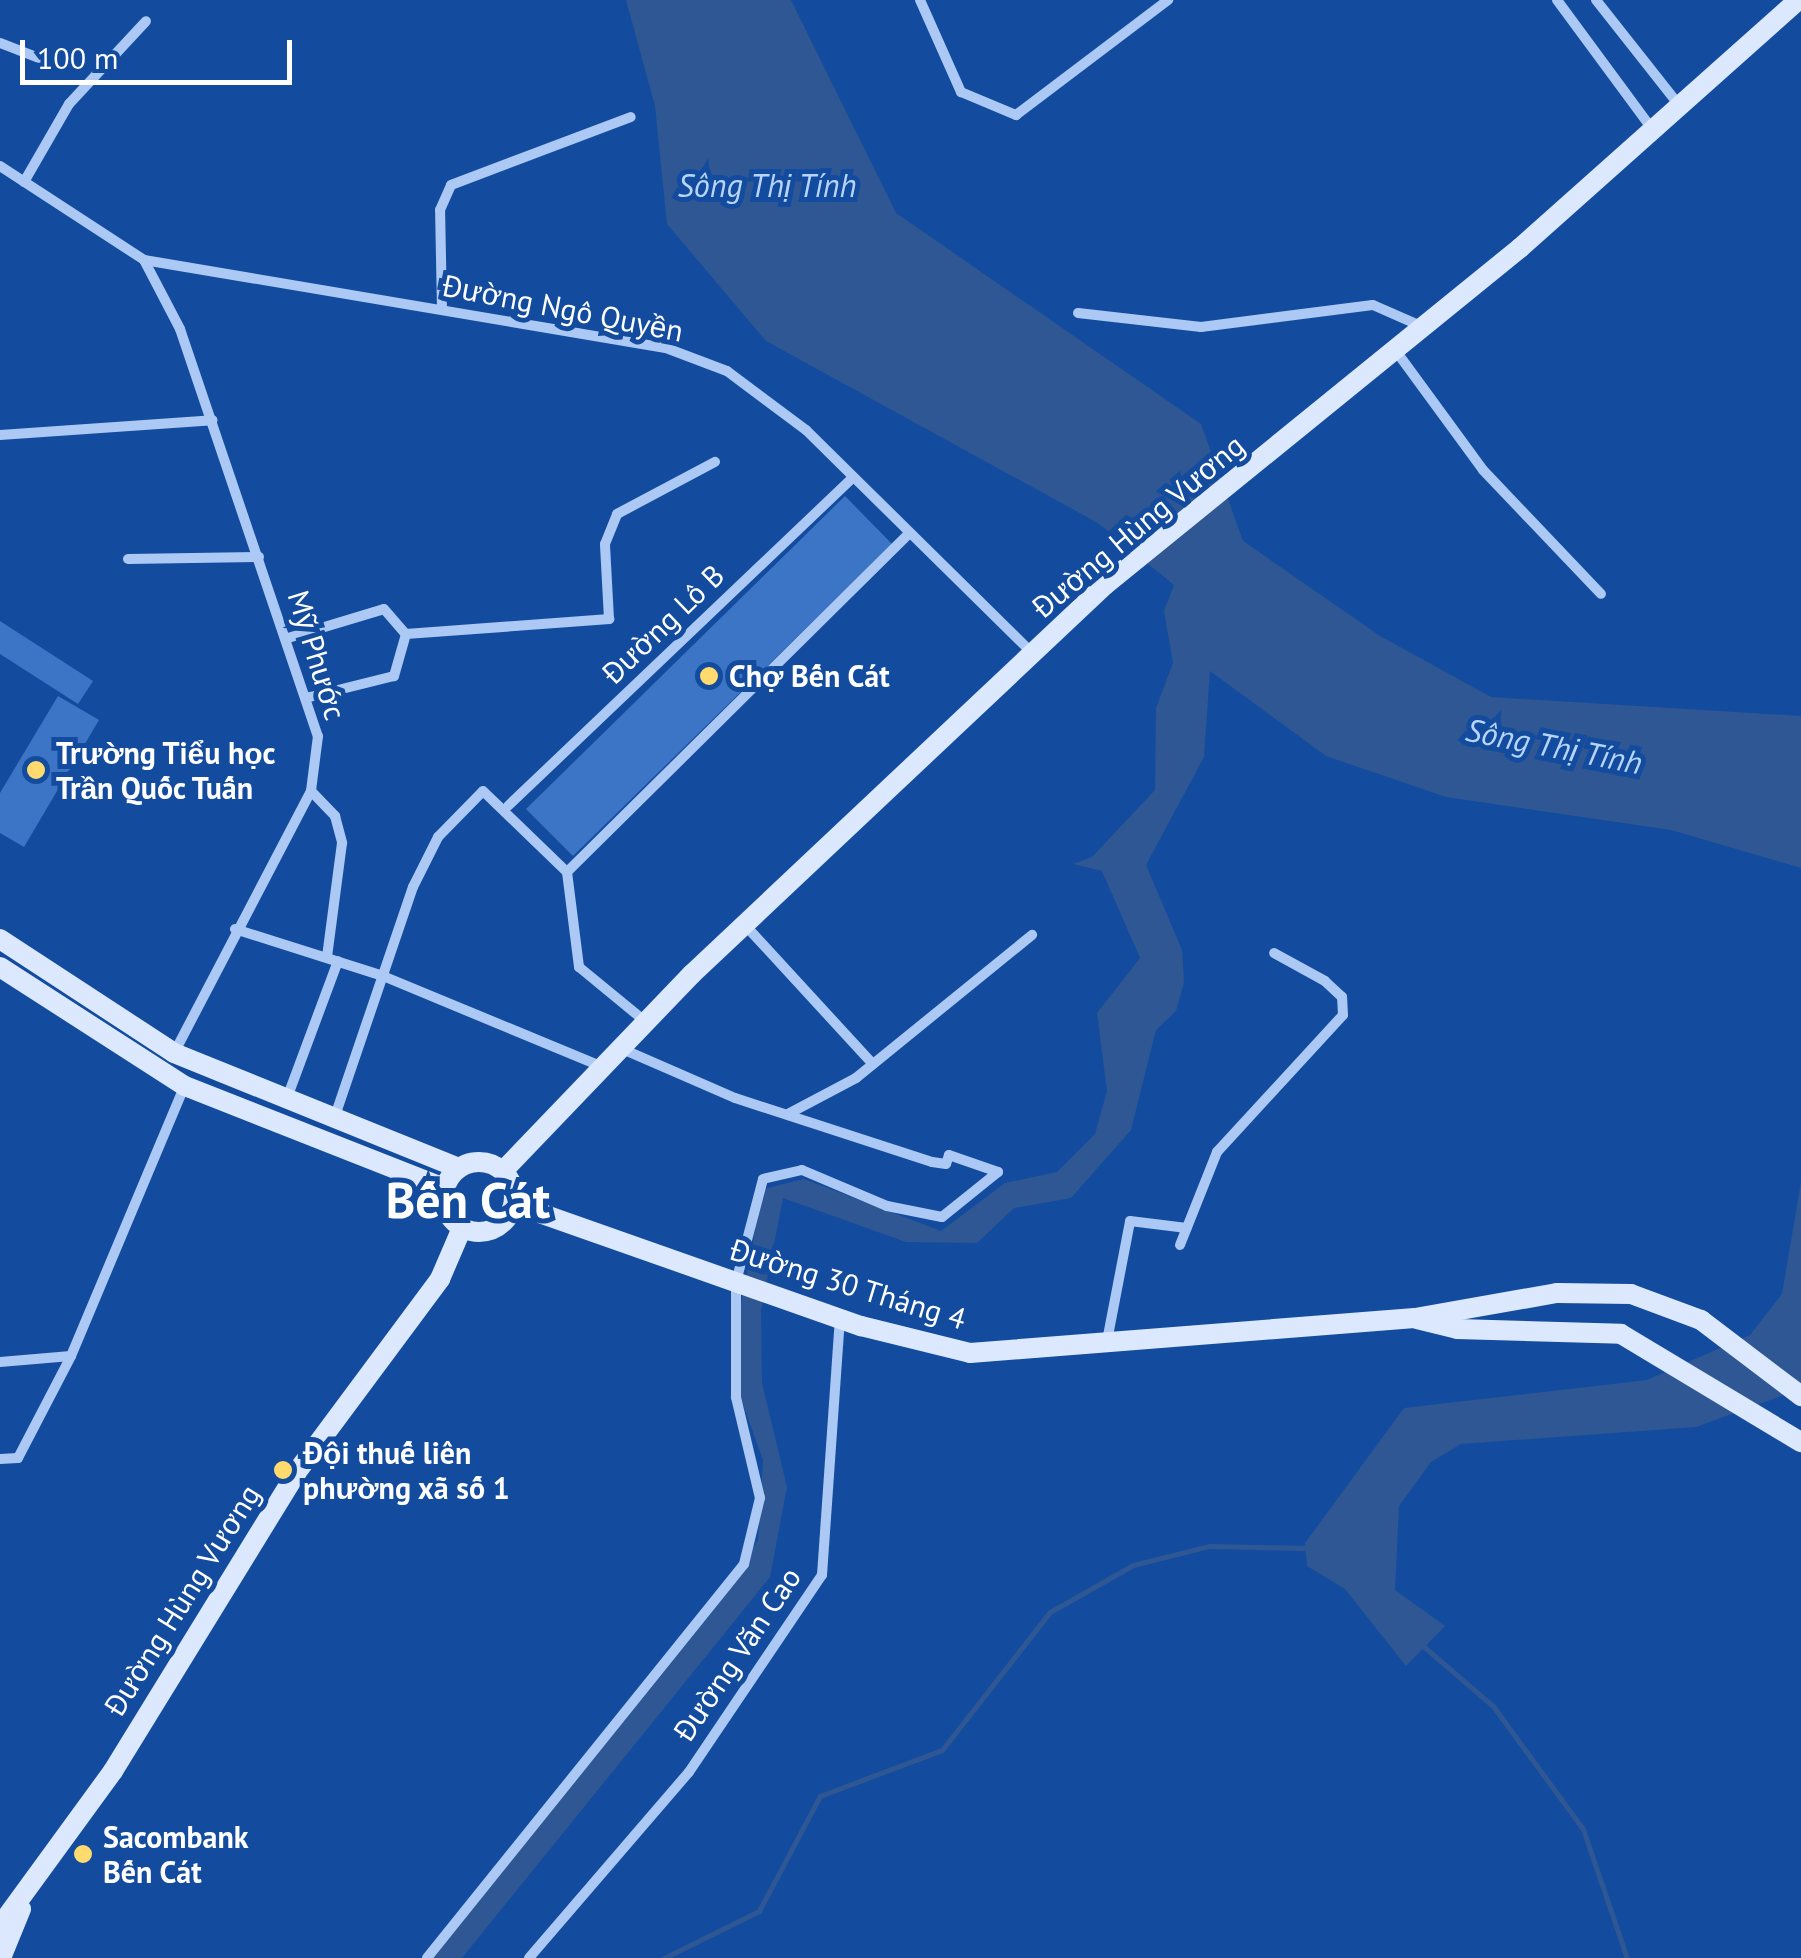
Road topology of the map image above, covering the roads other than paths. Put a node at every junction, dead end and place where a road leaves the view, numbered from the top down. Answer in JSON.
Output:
{"nodes":[{"id":1,"x":920,"y":0,"type":"edge"},
{"id":2,"x":1557,"y":0,"type":"edge"},
{"id":3,"x":1596,"y":0,"type":"edge"},
{"id":4,"x":1798,"y":0,"type":"edge"},
{"id":5,"x":1165,"y":1,"type":"edge"},
{"id":6,"x":146,"y":21,"type":"dead end"},
{"id":7,"x":0,"y":43,"type":"edge"},
{"id":8,"x":40,"y":58,"type":"dead end"},
{"id":9,"x":1680,"y":106,"type":"junction"},
{"id":10,"x":632,"y":117,"type":"dead end"},
{"id":11,"x":1653,"y":130,"type":"junction"},
{"id":12,"x":0,"y":166,"type":"edge"},
{"id":13,"x":24,"y":182,"type":"junction"},
{"id":14,"x":144,"y":260,"type":"junction"},
{"id":15,"x":442,"y":310,"type":"junction"},
{"id":16,"x":1078,"y":314,"type":"dead end"},
{"id":17,"x":1424,"y":327,"type":"junction"},
{"id":18,"x":1396,"y":351,"type":"junction"},
{"id":19,"x":212,"y":420,"type":"junction"},
{"id":20,"x":0,"y":435,"type":"edge"},
{"id":21,"x":715,"y":462,"type":"dead end"},
{"id":22,"x":852,"y":478,"type":"junction"},
{"id":23,"x":908,"y":534,"type":"junction"},
{"id":24,"x":260,"y":557,"type":"junction"},
{"id":25,"x":128,"y":559,"type":"dead end"},
{"id":26,"x":1600,"y":594,"type":"dead end"},
{"id":27,"x":406,"y":634,"type":"junction"},
{"id":28,"x":288,"y":638,"type":"junction"},
{"id":29,"x":1033,"y":654,"type":"junction"},
{"id":30,"x":306,"y":698,"type":"junction"},
{"id":31,"x":311,"y":791,"type":"junction"},
{"id":32,"x":508,"y":806,"type":"junction"},
{"id":33,"x":567,"y":872,"type":"junction"},
{"id":34,"x":745,"y":925,"type":"junction"},
{"id":35,"x":235,"y":929,"type":"junction"},
{"id":36,"x":1032,"y":935,"type":"dead end"},
{"id":37,"x":1274,"y":953,"type":"dead end"},
{"id":38,"x":3,"y":954,"type":"edge"},
{"id":39,"x":332,"y":959,"type":"junction"},
{"id":40,"x":383,"y":976,"type":"junction"},
{"id":41,"x":646,"y":1022,"type":"junction"},
{"id":42,"x":619,"y":1048,"type":"junction"},
{"id":43,"x":174,"y":1053,"type":"junction"},
{"id":44,"x":873,"y":1064,"type":"junction"},
{"id":45,"x":600,"y":1066,"type":"junction"},
{"id":46,"x":185,"y":1086,"type":"junction"},
{"id":47,"x":287,"y":1098,"type":"junction"},
{"id":48,"x":787,"y":1114,"type":"junction"},
{"id":49,"x":334,"y":1116,"type":"junction"},
{"id":50,"x":407,"y":1148,"type":"junction"},
{"id":51,"x":458,"y":1168,"type":"junction"},
{"id":52,"x":396,"y":1169,"type":"junction"},
{"id":53,"x":503,"y":1171,"type":"junction"},
{"id":54,"x":444,"y":1188,"type":"junction"},
{"id":55,"x":514,"y":1204,"type":"junction"},
{"id":56,"x":462,"y":1228,"type":"junction"},
{"id":57,"x":1187,"y":1228,"type":"junction"},
{"id":58,"x":1180,"y":1246,"type":"dead end"},
{"id":59,"x":737,"y":1283,"type":"junction"},
{"id":60,"x":1415,"y":1318,"type":"junction"},
{"id":61,"x":840,"y":1319,"type":"junction"},
{"id":62,"x":1106,"y":1347,"type":"junction"},
{"id":63,"x":70,"y":1356,"type":"junction"},
{"id":64,"x":0,"y":1362,"type":"edge"},
{"id":65,"x":1801,"y":1396,"type":"edge"},
{"id":66,"x":1797,"y":1440,"type":"edge"},
{"id":67,"x":0,"y":1459,"type":"edge"},
{"id":68,"x":21,"y":1907,"type":"junction"},
{"id":69,"x":0,"y":1917,"type":"edge"},
{"id":70,"x":0,"y":1926,"type":"edge"},
{"id":71,"x":5,"y":1955,"type":"edge"},
{"id":72,"x":428,"y":1958,"type":"edge"},
{"id":73,"x":530,"y":1958,"type":"edge"}],
"edges":[{"from":1,"to":5,"type":"street"},
{"from":2,"to":11,"type":"street"},
{"from":3,"to":9,"type":"street"},
{"from":4,"to":9,"type":"main road","name":"Đường Hùng Vương"},
{"from":6,"to":13,"type":"street"},
{"from":7,"to":8,"type":"street"},
{"from":9,"to":11,"type":"main road","name":"Đường Hùng Vương"},
{"from":10,"to":15,"type":"street"},
{"from":11,"to":17,"type":"main road","name":"Đường Hùng Vương"},
{"from":12,"to":13,"type":"street","name":"Đường Ngô Quyền"},
{"from":13,"to":14,"type":"street","name":"Đường Ngô Quyền"},
{"from":14,"to":15,"type":"street","name":"Đường Ngô Quyền"},
{"from":14,"to":19,"type":"street","name":"Mỹ Phước"},
{"from":15,"to":22,"type":"street","name":"Đường Ngô Quyền"},
{"from":16,"to":17,"type":"street"},
{"from":17,"to":18,"type":"main road","name":"Đường Hùng Vương"},
{"from":18,"to":26,"type":"street"},
{"from":18,"to":29,"type":"main road","name":"Đường Hùng Vương"},
{"from":19,"to":20,"type":"street"},
{"from":19,"to":24,"type":"street","name":"Mỹ Phước"},
{"from":21,"to":27,"type":"street"},
{"from":22,"to":23,"type":"street","name":"Đường Ngô Quyền"},
{"from":22,"to":32,"type":"street","name":"Đường Lô B"},
{"from":23,"to":29,"type":"street","name":"Đường Ngô Quyền"},
{"from":23,"to":33,"type":"street"},
{"from":24,"to":25,"type":"street"},
{"from":24,"to":28,"type":"street","name":"Mỹ Phước"},
{"from":27,"to":28,"type":"street"},
{"from":27,"to":30,"type":"street"},
{"from":28,"to":30,"type":"street","name":"Mỹ Phước"},
{"from":29,"to":34,"type":"main road","name":"Đường Hùng Vương"},
{"from":30,"to":31,"type":"street","name":"Mỹ Phước"},
{"from":31,"to":35,"type":"street","name":"Mỹ Phước"},
{"from":31,"to":39,"type":"street"},
{"from":32,"to":33,"type":"street"},
{"from":32,"to":40,"type":"street"},
{"from":33,"to":41,"type":"street"},
{"from":34,"to":41,"type":"main road","name":"Đường Hùng Vương"},
{"from":34,"to":44,"type":"street"},
{"from":35,"to":39,"type":"street"},
{"from":35,"to":43,"type":"street","name":"Mỹ Phước"},
{"from":36,"to":44,"type":"street"},
{"from":37,"to":57,"type":"street"},
{"from":38,"to":43,"type":"main road"},
{"from":38,"to":46,"type":"main road"},
{"from":39,"to":40,"type":"street"},
{"from":39,"to":47,"type":"street"},
{"from":40,"to":45,"type":"street"},
{"from":40,"to":49,"type":"street"},
{"from":41,"to":42,"type":"main road","name":"Đường Hùng Vương"},
{"from":42,"to":45,"type":"main road","name":"Đường Hùng Vương"},
{"from":42,"to":48,"type":"street"},
{"from":43,"to":46,"type":"main road"},
{"from":43,"to":47,"type":"main road"},
{"from":44,"to":48,"type":"street"},
{"from":45,"to":53,"type":"main road","name":"Đường Hùng Vương"},
{"from":46,"to":52,"type":"main road"},
{"from":46,"to":63,"type":"street"},
{"from":47,"to":49,"type":"main road"},
{"from":48,"to":59,"type":"street"},
{"from":49,"to":50,"type":"main road"},
{"from":50,"to":51,"type":"main road"},
{"from":50,"to":52,"type":"main road"},
{"from":51,"to":53,"type":"main road"},
{"from":51,"to":54,"type":"main road"},
{"from":52,"to":54,"type":"main road"},
{"from":53,"to":55,"type":"main road"},
{"from":54,"to":56,"type":"main road"},
{"from":55,"to":56,"type":"main road"},
{"from":55,"to":59,"type":"main road","name":"Đường 30 Tháng 4"},
{"from":56,"to":68,"type":"main road","name":"Đường Hùng Vương"},
{"from":57,"to":58,"type":"street"},
{"from":57,"to":62,"type":"street"},
{"from":59,"to":61,"type":"main road","name":"Đường 30 Tháng 4"},
{"from":59,"to":72,"type":"street"},
{"from":60,"to":62,"type":"main road","name":"Đường 30 Tháng 4"},
{"from":60,"to":65,"type":"main road","name":"Đường 30 Tháng 4"},
{"from":60,"to":66,"type":"main road","name":"Đường 30 Tháng 4"},
{"from":61,"to":62,"type":"main road","name":"Đường 30 Tháng 4"},
{"from":61,"to":73,"type":"street","name":"Đường Văn Cao"},
{"from":63,"to":64,"type":"street"},
{"from":63,"to":67,"type":"street"},
{"from":68,"to":69,"type":"main road"},
{"from":68,"to":70,"type":"main road","name":"Đường Hùng Vương"},
{"from":68,"to":71,"type":"main road","name":"Đường Hùng Vương"}]}
